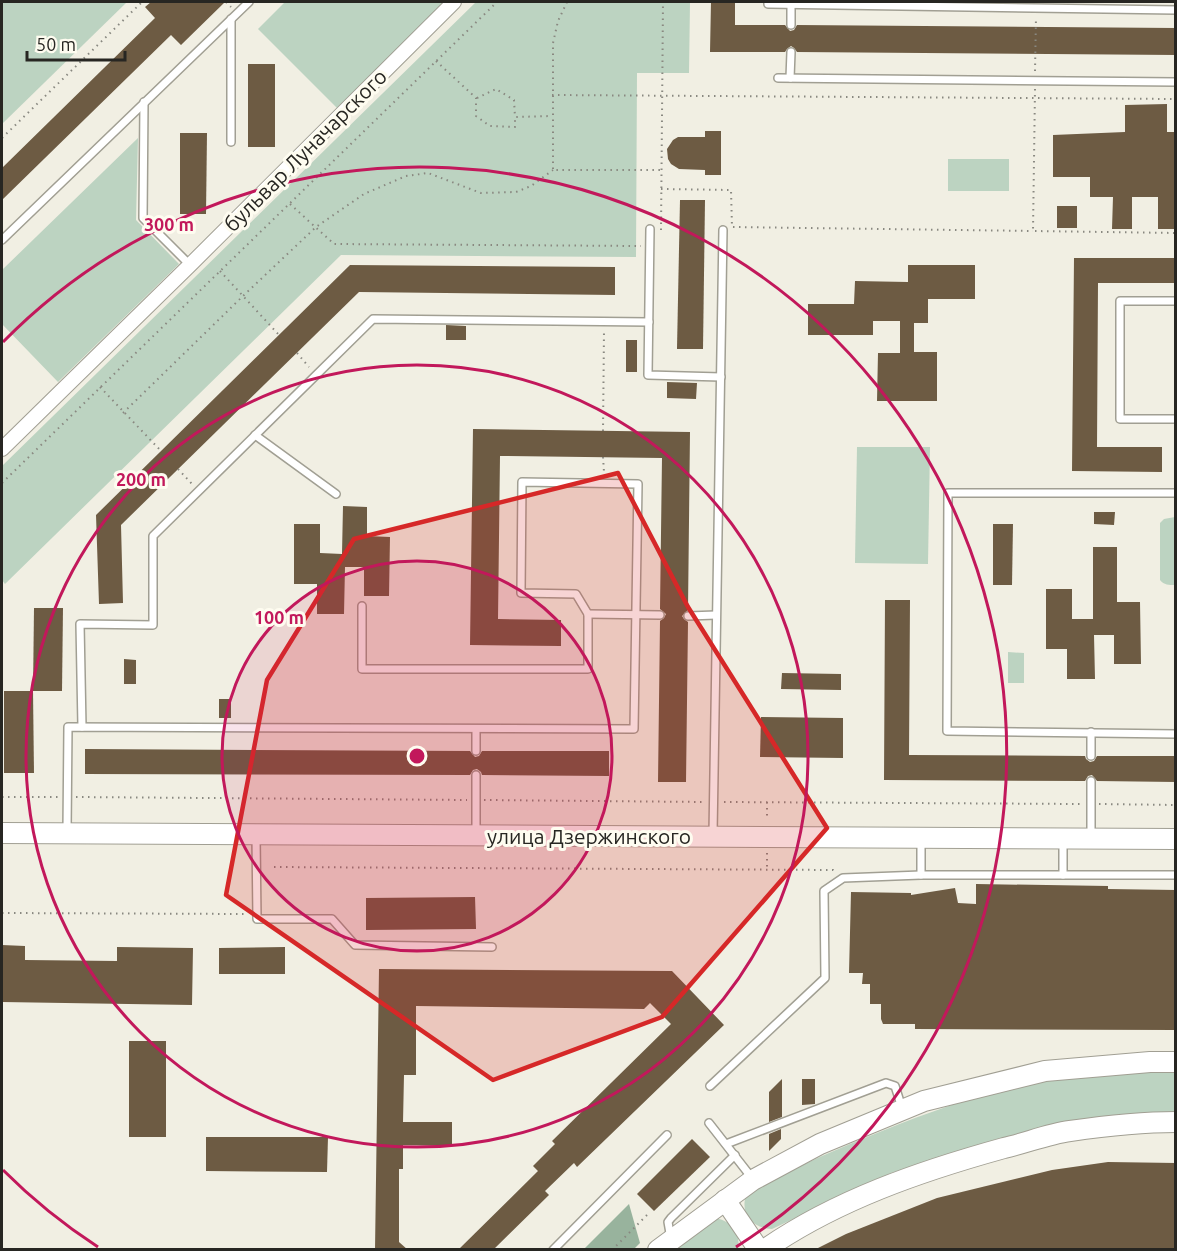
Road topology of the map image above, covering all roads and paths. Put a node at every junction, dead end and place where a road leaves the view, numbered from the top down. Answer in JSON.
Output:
{"nodes":[{"id":1,"x":142,"y":2,"type":"edge"},
{"id":2,"x":249,"y":2,"type":"edge"},
{"id":3,"x":454,"y":2,"type":"edge"},
{"id":4,"x":497,"y":2,"type":"edge"},
{"id":5,"x":567,"y":2,"type":"edge"},
{"id":6,"x":663,"y":2,"type":"edge"},
{"id":7,"x":768,"y":2,"type":"edge"},
{"id":8,"x":877,"y":4,"type":"edge"},
{"id":9,"x":791,"y":5,"type":"junction"},
{"id":10,"x":1036,"y":8,"type":"junction"},
{"id":11,"x":1176,"y":10,"type":"edge"},
{"id":12,"x":231,"y":19,"type":"junction"},
{"id":13,"x":791,"y":25,"type":"dead end"},
{"id":14,"x":791,"y":52,"type":"dead end"},
{"id":15,"x":436,"y":61,"type":"junction"},
{"id":16,"x":1035,"y":75,"type":"dead end"},
{"id":17,"x":778,"y":78,"type":"dead end"},
{"id":18,"x":790,"y":78,"type":"junction"},
{"id":19,"x":1176,"y":82,"type":"edge"},
{"id":20,"x":1035,"y":86,"type":"dead end"},
{"id":21,"x":552,"y":95,"type":"junction"},
{"id":22,"x":662,"y":97,"type":"junction"},
{"id":23,"x":1035,"y":97,"type":"junction"},
{"id":24,"x":476,"y":98,"type":"junction"},
{"id":25,"x":1176,"y":99,"type":"edge"},
{"id":26,"x":144,"y":102,"type":"junction"},
{"id":27,"x":553,"y":116,"type":"junction"},
{"id":28,"x":515,"y":117,"type":"junction"},
{"id":29,"x":2,"y":138,"type":"edge"},
{"id":30,"x":231,"y":142,"type":"dead end"},
{"id":31,"x":553,"y":170,"type":"junction"},
{"id":32,"x":662,"y":170,"type":"junction"},
{"id":33,"x":661,"y":189,"type":"junction"},
{"id":34,"x":289,"y":204,"type":"junction"},
{"id":35,"x":661,"y":224,"type":"dead end"},
{"id":36,"x":316,"y":227,"type":"junction"},
{"id":37,"x":650,"y":229,"type":"dead end"},
{"id":38,"x":723,"y":230,"type":"dead end"},
{"id":39,"x":1033,"y":231,"type":"junction"},
{"id":40,"x":1176,"y":232,"type":"edge"},
{"id":41,"x":2,"y":240,"type":"edge"},
{"id":42,"x":650,"y":246,"type":"junction"},
{"id":43,"x":190,"y":265,"type":"junction"},
{"id":44,"x":220,"y":271,"type":"junction"},
{"id":45,"x":243,"y":296,"type":"junction"},
{"id":46,"x":1176,"y":301,"type":"edge"},
{"id":47,"x":604,"y":321,"type":"junction"},
{"id":48,"x":649,"y":322,"type":"junction"},
{"id":49,"x":279,"y":334,"type":"dead end"},
{"id":50,"x":297,"y":353,"type":"dead end"},
{"id":51,"x":317,"y":375,"type":"junction"},
{"id":52,"x":721,"y":377,"type":"junction"},
{"id":53,"x":100,"y":387,"type":"junction"},
{"id":54,"x":123,"y":413,"type":"junction"},
{"id":55,"x":1176,"y":419,"type":"edge"},
{"id":56,"x":603,"y":430,"type":"dead end"},
{"id":57,"x":255,"y":435,"type":"junction"},
{"id":58,"x":2,"y":449,"type":"edge"},
{"id":59,"x":161,"y":451,"type":"dead end"},
{"id":60,"x":603,"y":457,"type":"dead end"},
{"id":61,"x":178,"y":469,"type":"dead end"},
{"id":62,"x":2,"y":483,"type":"edge"},
{"id":63,"x":604,"y":483,"type":"junction"},
{"id":64,"x":199,"y":491,"type":"junction"},
{"id":65,"x":1176,"y":493,"type":"edge"},
{"id":66,"x":336,"y":494,"type":"dead end"},
{"id":67,"x":362,"y":606,"type":"dead end"},
{"id":68,"x":588,"y":614,"type":"junction"},
{"id":69,"x":636,"y":615,"type":"junction"},
{"id":70,"x":660,"y":615,"type":"dead end"},
{"id":71,"x":688,"y":615,"type":"dead end"},
{"id":72,"x":716,"y":615,"type":"junction"},
{"id":73,"x":82,"y":727,"type":"junction"},
{"id":74,"x":476,"y":729,"type":"junction"},
{"id":75,"x":1091,"y":732,"type":"junction"},
{"id":76,"x":1176,"y":734,"type":"edge"},
{"id":77,"x":476,"y":751,"type":"dead end"},
{"id":78,"x":1091,"y":756,"type":"dead end"},
{"id":79,"x":476,"y":775,"type":"dead end"},
{"id":80,"x":1091,"y":781,"type":"dead end"},
{"id":81,"x":2,"y":797,"type":"edge"},
{"id":82,"x":68,"y":797,"type":"junction"},
{"id":83,"x":476,"y":800,"type":"junction"},
{"id":84,"x":713,"y":802,"type":"junction"},
{"id":85,"x":1091,"y":804,"type":"junction"},
{"id":86,"x":1176,"y":805,"type":"edge"},
{"id":87,"x":2,"y":833,"type":"edge"},
{"id":88,"x":67,"y":833,"type":"junction"},
{"id":89,"x":256,"y":834,"type":"junction"},
{"id":90,"x":476,"y":835,"type":"junction"},
{"id":91,"x":712,"y":836,"type":"junction"},
{"id":92,"x":921,"y":837,"type":"junction"},
{"id":93,"x":1063,"y":838,"type":"junction"},
{"id":94,"x":1091,"y":838,"type":"junction"},
{"id":95,"x":1176,"y":838,"type":"edge"},
{"id":96,"x":274,"y":867,"type":"dead end"},
{"id":97,"x":832,"y":870,"type":"dead end"},
{"id":98,"x":921,"y":875,"type":"junction"},
{"id":99,"x":1063,"y":875,"type":"junction"},
{"id":100,"x":1176,"y":875,"type":"edge"},
{"id":101,"x":2,"y":913,"type":"edge"},
{"id":102,"x":248,"y":914,"type":"dead end"},
{"id":103,"x":492,"y":947,"type":"dead end"},
{"id":104,"x":1176,"y":1062,"type":"edge"},
{"id":105,"x":710,"y":1086,"type":"dead end"},
{"id":106,"x":903,"y":1110,"type":"junction"},
{"id":107,"x":1176,"y":1122,"type":"edge"},
{"id":108,"x":708,"y":1123,"type":"dead end"},
{"id":109,"x":667,"y":1135,"type":"dead end"},
{"id":110,"x":726,"y":1144,"type":"junction"},
{"id":111,"x":735,"y":1155,"type":"junction"},
{"id":112,"x":753,"y":1180,"type":"junction"},
{"id":113,"x":725,"y":1200,"type":"junction"},
{"id":114,"x":648,"y":1214,"type":"dead end"},
{"id":115,"x":664,"y":1244,"type":"edge"},
{"id":116,"x":553,"y":1250,"type":"edge"},
{"id":117,"x":612,"y":1250,"type":"edge"},
{"id":118,"x":759,"y":1250,"type":"edge"},
{"id":119,"x":764,"y":1250,"type":"edge"}],
"edges":[{"from":1,"to":29,"type":"path"},
{"from":2,"to":12,"type":"lane"},
{"from":3,"to":43,"type":"street","name":"бульвар Луначарского"},
{"from":4,"to":15,"type":"path"},
{"from":5,"to":21,"type":"path"},
{"from":6,"to":22,"type":"path"},
{"from":7,"to":9,"type":"lane"},
{"from":8,"to":9,"type":"lane"},
{"from":8,"to":10,"type":"lane"},
{"from":9,"to":13,"type":"lane"},
{"from":10,"to":11,"type":"lane"},
{"from":10,"to":16,"type":"path"},
{"from":12,"to":26,"type":"lane"},
{"from":12,"to":30,"type":"lane"},
{"from":14,"to":18,"type":"lane"},
{"from":15,"to":24,"type":"path"},
{"from":15,"to":34,"type":"path"},
{"from":17,"to":18,"type":"lane"},
{"from":18,"to":19,"type":"lane"},
{"from":20,"to":23,"type":"path"},
{"from":21,"to":22,"type":"path"},
{"from":21,"to":27,"type":"path"},
{"from":22,"to":23,"type":"path"},
{"from":22,"to":32,"type":"path"},
{"from":23,"to":25,"type":"path"},
{"from":23,"to":39,"type":"path"},
{"from":24,"to":28,"type":"path"},
{"from":24,"to":28,"type":"path"},
{"from":26,"to":41,"type":"lane"},
{"from":26,"to":43,"type":"lane"},
{"from":27,"to":28,"type":"path"},
{"from":27,"to":31,"type":"path"},
{"from":31,"to":32,"type":"path"},
{"from":31,"to":36,"type":"path"},
{"from":32,"to":33,"type":"path"},
{"from":33,"to":35,"type":"path"},
{"from":33,"to":39,"type":"path"},
{"from":34,"to":36,"type":"path"},
{"from":34,"to":44,"type":"path"},
{"from":36,"to":42,"type":"path"},
{"from":36,"to":45,"type":"path"},
{"from":37,"to":42,"type":"lane"},
{"from":38,"to":52,"type":"lane"},
{"from":39,"to":40,"type":"path"},
{"from":42,"to":48,"type":"lane"},
{"from":43,"to":58,"type":"street","name":"бульвар Луначарского"},
{"from":44,"to":45,"type":"path"},
{"from":44,"to":53,"type":"path"},
{"from":45,"to":49,"type":"path"},
{"from":45,"to":54,"type":"path"},
{"from":46,"to":55,"type":"lane"},
{"from":47,"to":48,"type":"lane"},
{"from":47,"to":51,"type":"lane"},
{"from":47,"to":56,"type":"path"},
{"from":48,"to":52,"type":"lane"},
{"from":50,"to":51,"type":"path"},
{"from":51,"to":57,"type":"lane"},
{"from":52,"to":72,"type":"lane"},
{"from":53,"to":54,"type":"path"},
{"from":53,"to":62,"type":"path"},
{"from":54,"to":59,"type":"path"},
{"from":57,"to":64,"type":"lane"},
{"from":57,"to":66,"type":"lane"},
{"from":60,"to":63,"type":"path"},
{"from":61,"to":64,"type":"path"},
{"from":63,"to":68,"type":"lane"},
{"from":63,"to":69,"type":"lane"},
{"from":64,"to":73,"type":"lane"},
{"from":65,"to":75,"type":"lane"},
{"from":67,"to":68,"type":"lane"},
{"from":68,"to":69,"type":"lane"},
{"from":69,"to":70,"type":"lane"},
{"from":69,"to":74,"type":"lane"},
{"from":71,"to":72,"type":"lane"},
{"from":72,"to":84,"type":"lane"},
{"from":73,"to":74,"type":"lane"},
{"from":73,"to":82,"type":"lane"},
{"from":74,"to":77,"type":"lane"},
{"from":75,"to":76,"type":"lane"},
{"from":75,"to":78,"type":"lane"},
{"from":79,"to":83,"type":"lane"},
{"from":80,"to":85,"type":"lane"},
{"from":81,"to":82,"type":"path"},
{"from":82,"to":83,"type":"path"},
{"from":82,"to":88,"type":"lane"},
{"from":83,"to":84,"type":"path"},
{"from":83,"to":90,"type":"lane"},
{"from":84,"to":85,"type":"path"},
{"from":84,"to":91,"type":"lane"},
{"from":85,"to":86,"type":"path"},
{"from":85,"to":94,"type":"lane"},
{"from":87,"to":88,"type":"main road","name":"улица Дзержинского"},
{"from":88,"to":89,"type":"main road","name":"улица Дзержинского"},
{"from":89,"to":90,"type":"main road","name":"улица Дзержинского"},
{"from":89,"to":103,"type":"lane"},
{"from":90,"to":91,"type":"main road","name":"улица Дзержинского"},
{"from":91,"to":92,"type":"main road","name":"улица Дзержинского"},
{"from":92,"to":93,"type":"main road","name":"улица Дзержинского"},
{"from":92,"to":98,"type":"lane"},
{"from":93,"to":94,"type":"main road","name":"улица Дзержинского"},
{"from":93,"to":99,"type":"lane"},
{"from":94,"to":95,"type":"main road","name":"улица Дзержинского"},
{"from":96,"to":97,"type":"path"},
{"from":98,"to":99,"type":"lane"},
{"from":98,"to":105,"type":"lane"},
{"from":99,"to":100,"type":"lane"},
{"from":101,"to":102,"type":"path"},
{"from":104,"to":106,"type":"main road"},
{"from":106,"to":110,"type":"lane"},
{"from":106,"to":112,"type":"main road"},
{"from":107,"to":119,"type":"main road"},
{"from":108,"to":110,"type":"lane"},
{"from":109,"to":116,"type":"lane"},
{"from":110,"to":111,"type":"lane"},
{"from":111,"to":112,"type":"lane"},
{"from":111,"to":115,"type":"lane"},
{"from":112,"to":113,"type":"main road"},
{"from":113,"to":115,"type":"main road"},
{"from":113,"to":118,"type":"main road"},
{"from":114,"to":117,"type":"path"}]}
